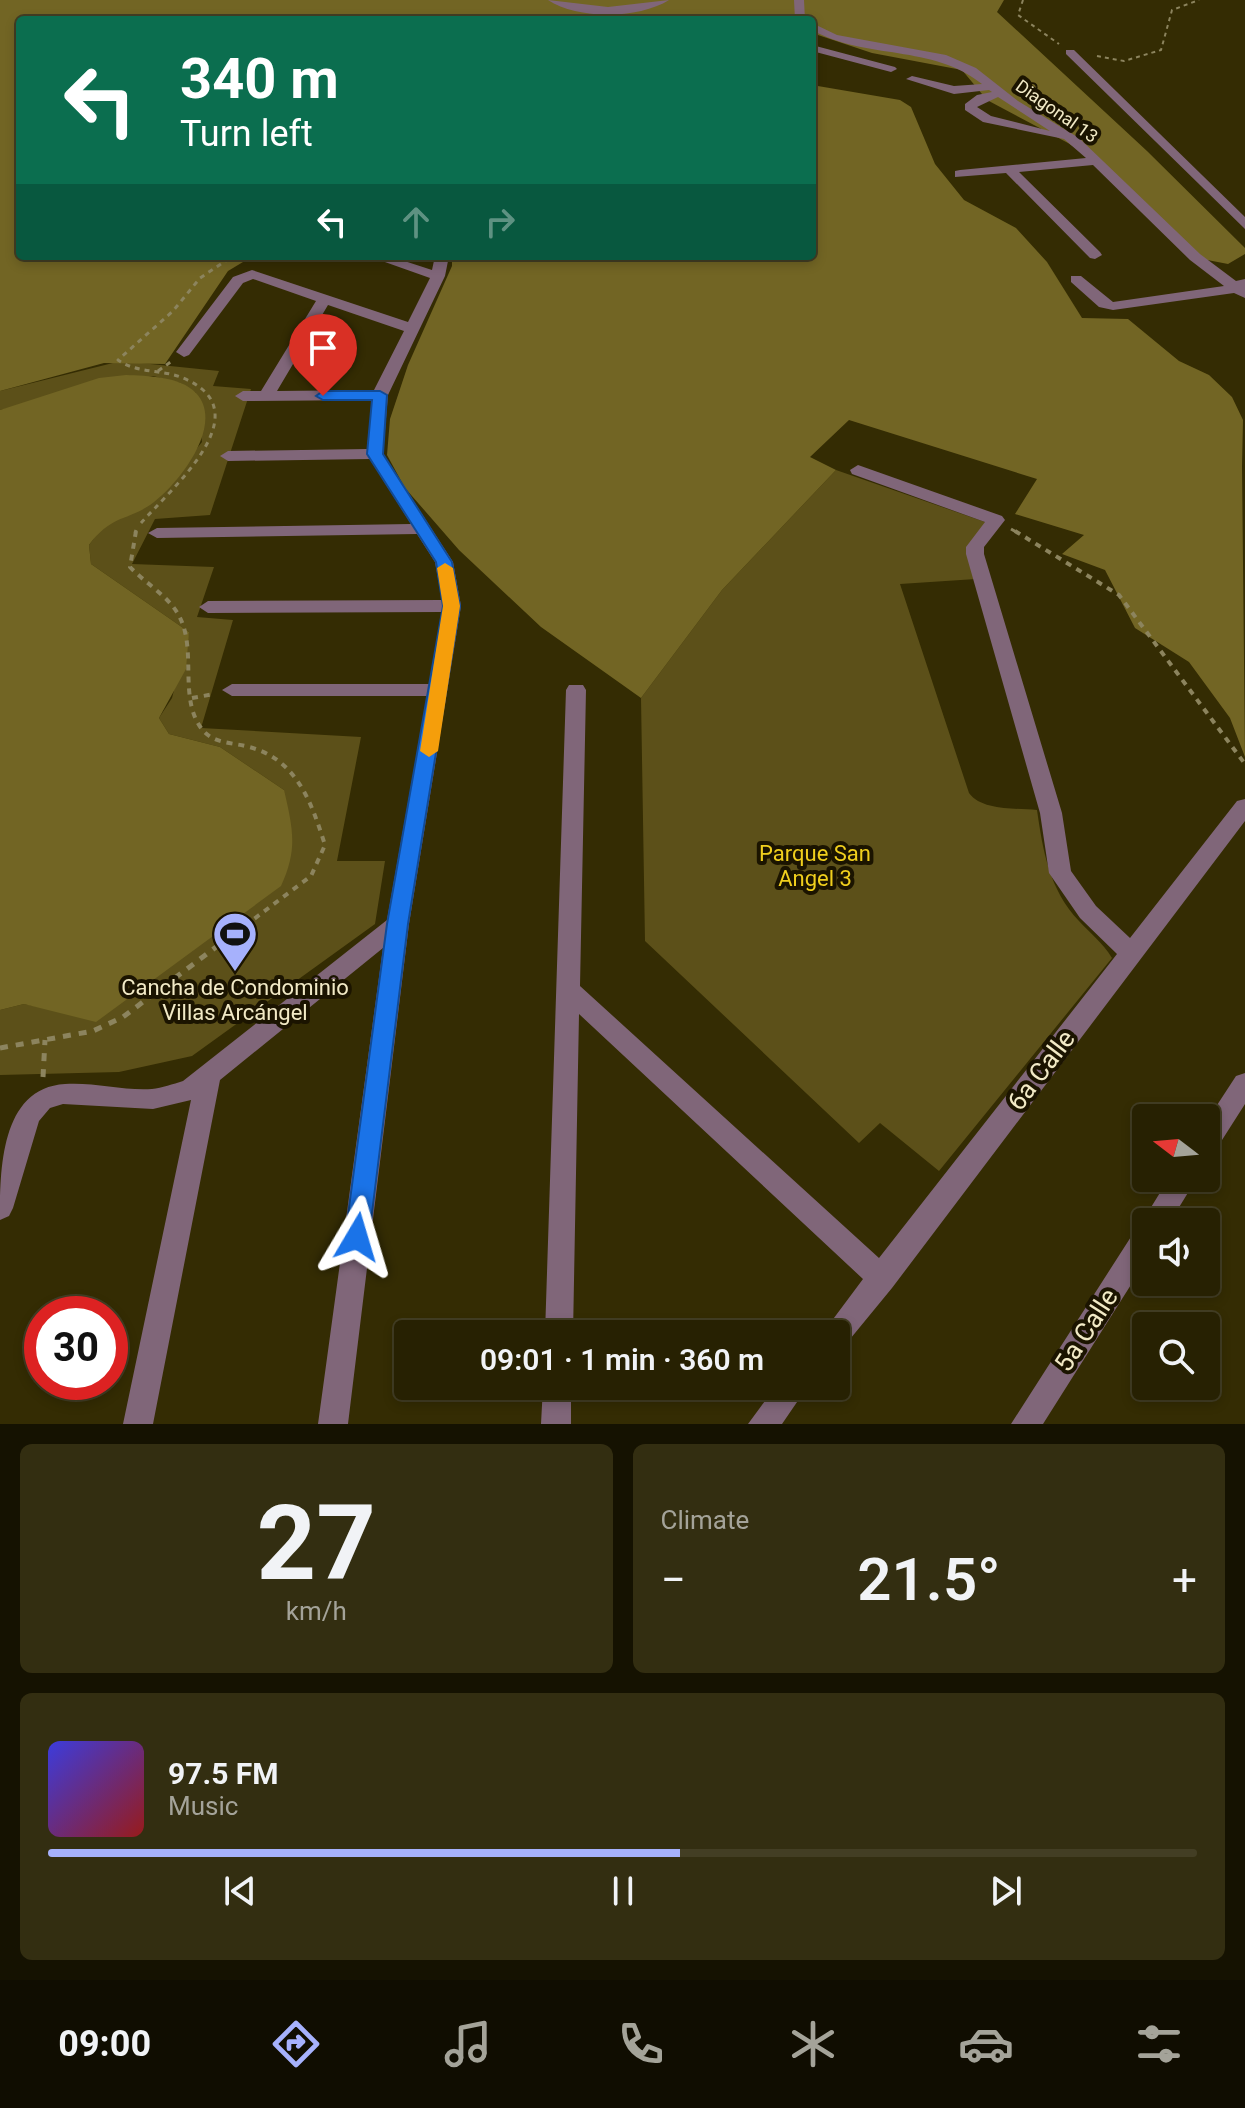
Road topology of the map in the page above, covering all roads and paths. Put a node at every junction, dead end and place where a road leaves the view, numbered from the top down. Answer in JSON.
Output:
{"nodes":[{"id":1,"x":553,"y":0,"type":"edge"},
{"id":2,"x":664,"y":0,"type":"edge"},
{"id":3,"x":1023,"y":0,"type":"edge"},
{"id":4,"x":1199,"y":0,"type":"edge"},
{"id":5,"x":816,"y":28,"type":"edge"},
{"id":6,"x":834,"y":38,"type":"junction"},
{"id":7,"x":816,"y":40,"type":"edge"},
{"id":8,"x":816,"y":49,"type":"edge"},
{"id":9,"x":1070,"y":52,"type":"junction"},
{"id":10,"x":891,"y":69,"type":"dead end"},
{"id":11,"x":912,"y":79,"type":"dead end"},
{"id":12,"x":997,"y":90,"type":"junction"},
{"id":13,"x":1070,"y":139,"type":"junction"},
{"id":14,"x":1097,"y":161,"type":"junction"},
{"id":15,"x":1009,"y":169,"type":"junction"},
{"id":16,"x":960,"y":174,"type":"dead end"},
{"id":17,"x":1245,"y":225,"type":"edge"},
{"id":18,"x":1095,"y":255,"type":"dead end"},
{"id":19,"x":227,"y":260,"type":"edge"},
{"id":20,"x":401,"y":260,"type":"edge"},
{"id":21,"x":440,"y":266,"type":"edge"},
{"id":22,"x":1076,"y":279,"type":"dead end"},
{"id":23,"x":1242,"y":287,"type":"edge"},
{"id":24,"x":325,"y":298,"type":"junction"},
{"id":25,"x":411,"y":328,"type":"junction"},
{"id":26,"x":184,"y":352,"type":"dead end"},
{"id":27,"x":380,"y":395,"type":"junction"},
{"id":28,"x":243,"y":396,"type":"dead end"},
{"id":29,"x":266,"y":396,"type":"junction"},
{"id":30,"x":375,"y":454,"type":"junction"},
{"id":31,"x":228,"y":456,"type":"dead end"},
{"id":32,"x":858,"y":470,"type":"dead end"},
{"id":33,"x":996,"y":520,"type":"junction"},
{"id":34,"x":420,"y":529,"type":"junction"},
{"id":35,"x":157,"y":533,"type":"dead end"},
{"id":36,"x":452,"y":606,"type":"junction"},
{"id":37,"x":208,"y":607,"type":"dead end"},
{"id":38,"x":232,"y":690,"type":"dead end"},
{"id":39,"x":440,"y":690,"type":"junction"},
{"id":40,"x":576,"y":690,"type":"dead end"},
{"id":41,"x":1245,"y":764,"type":"edge"},
{"id":42,"x":1245,"y":806,"type":"edge"},
{"id":43,"x":398,"y":924,"type":"junction"},
{"id":44,"x":1130,"y":953,"type":"junction"},
{"id":45,"x":568,"y":989,"type":"junction"},
{"id":46,"x":45,"y":1040,"type":"junction"},
{"id":47,"x":0,"y":1048,"type":"edge"},
{"id":48,"x":208,"y":1077,"type":"junction"},
{"id":49,"x":1245,"y":1083,"type":"edge"},
{"id":50,"x":42,"y":1100,"type":"junction"},
{"id":51,"x":1220,"y":1121,"type":"edge"},
{"id":52,"x":0,"y":1208,"type":"edge"},
{"id":53,"x":1132,"y":1259,"type":"edge"},
{"id":54,"x":882,"y":1279,"type":"junction"},
{"id":55,"x":559,"y":1320,"type":"edge"},
{"id":56,"x":848,"y":1320,"type":"edge"},
{"id":57,"x":557,"y":1400,"type":"edge"},
{"id":58,"x":783,"y":1400,"type":"edge"},
{"id":59,"x":138,"y":1424,"type":"edge"},
{"id":60,"x":333,"y":1424,"type":"edge"},
{"id":61,"x":556,"y":1424,"type":"edge"},
{"id":62,"x":763,"y":1424,"type":"edge"},
{"id":63,"x":1026,"y":1424,"type":"edge"}],
"edges":[{"from":1,"to":2,"type":"street"},
{"from":3,"to":9,"type":"path"},
{"from":4,"to":9,"type":"path"},
{"from":5,"to":6,"type":"street","name":"Diagonal 13"},
{"from":6,"to":7,"type":"street"},
{"from":6,"to":12,"type":"street","name":"Diagonal 13"},
{"from":8,"to":10,"type":"street"},
{"from":9,"to":17,"type":"street"},
{"from":11,"to":12,"type":"street"},
{"from":12,"to":13,"type":"street","name":"Diagonal 13"},
{"from":12,"to":13,"type":"street"},
{"from":13,"to":14,"type":"street","name":"Diagonal 13"},
{"from":14,"to":15,"type":"street"},
{"from":14,"to":23,"type":"street","name":"Diagonal 13"},
{"from":15,"to":16,"type":"street"},
{"from":15,"to":18,"type":"street"},
{"from":19,"to":46,"type":"path"},
{"from":20,"to":21,"type":"street"},
{"from":21,"to":25,"type":"street"},
{"from":22,"to":23,"type":"street"},
{"from":24,"to":25,"type":"street"},
{"from":24,"to":26,"type":"street"},
{"from":24,"to":29,"type":"street"},
{"from":25,"to":27,"type":"street"},
{"from":27,"to":29,"type":"street"},
{"from":27,"to":30,"type":"street"},
{"from":28,"to":29,"type":"street"},
{"from":30,"to":31,"type":"street"},
{"from":30,"to":34,"type":"street"},
{"from":32,"to":33,"type":"street"},
{"from":33,"to":41,"type":"path"},
{"from":33,"to":44,"type":"street"},
{"from":34,"to":35,"type":"street"},
{"from":34,"to":36,"type":"street"},
{"from":36,"to":37,"type":"street"},
{"from":36,"to":39,"type":"street"},
{"from":38,"to":39,"type":"street"},
{"from":39,"to":43,"type":"street"},
{"from":40,"to":45,"type":"street"},
{"from":42,"to":44,"type":"street","name":"6a Calle"},
{"from":43,"to":48,"type":"street"},
{"from":43,"to":60,"type":"street"},
{"from":44,"to":54,"type":"street","name":"6a Calle"},
{"from":45,"to":54,"type":"street"},
{"from":45,"to":55,"type":"street"},
{"from":46,"to":47,"type":"path"},
{"from":46,"to":50,"type":"path"},
{"from":48,"to":50,"type":"street"},
{"from":48,"to":59,"type":"street"},
{"from":49,"to":51,"type":"street"},
{"from":50,"to":52,"type":"street"},
{"from":53,"to":63,"type":"street","name":"5a Calle"},
{"from":54,"to":56,"type":"street","name":"6a Calle"},
{"from":57,"to":61,"type":"street"},
{"from":58,"to":62,"type":"street"}]}
